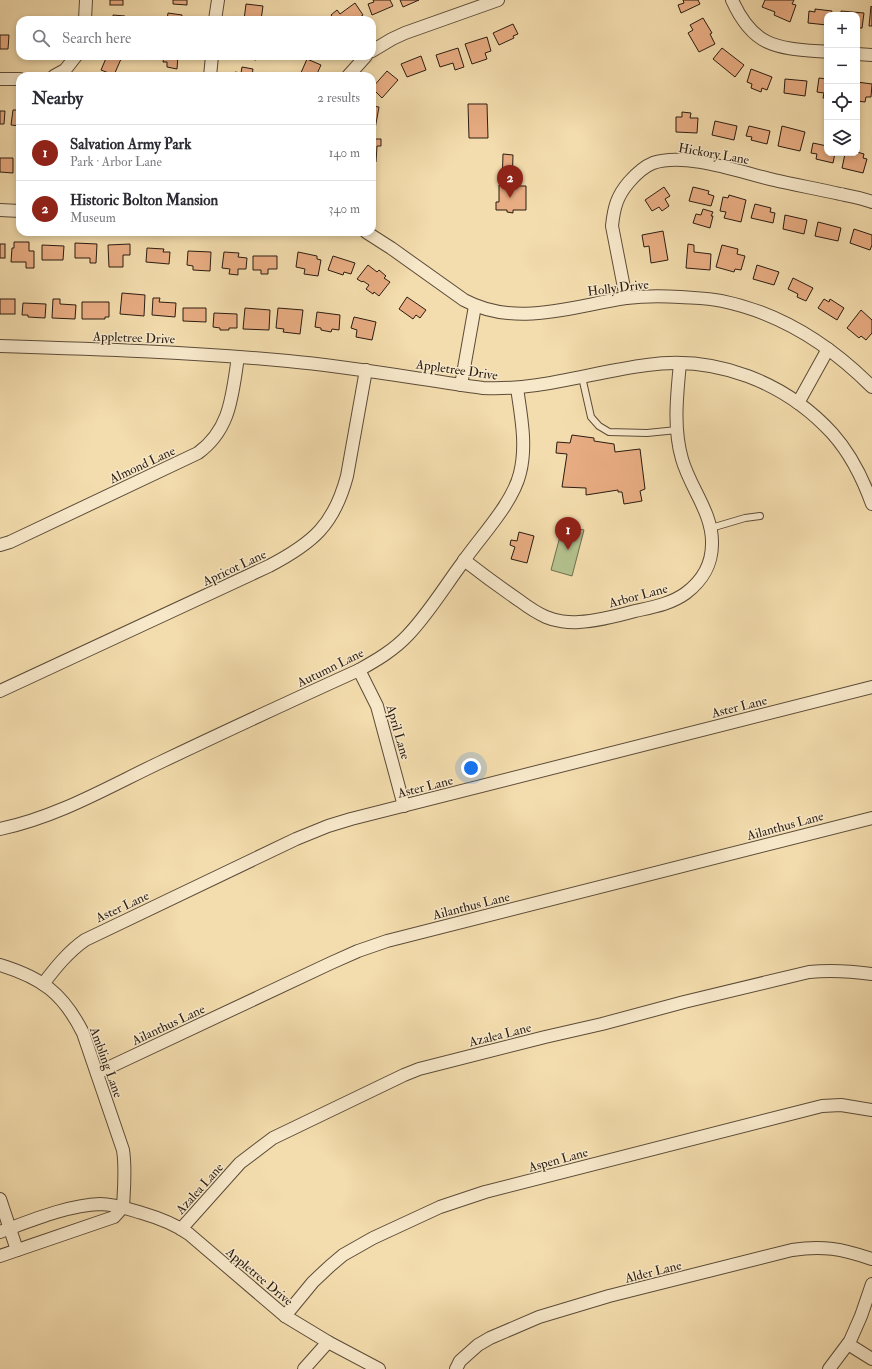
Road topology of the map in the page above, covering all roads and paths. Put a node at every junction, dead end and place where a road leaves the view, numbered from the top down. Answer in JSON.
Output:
{"nodes":[{"id":1,"x":86,"y":0,"type":"edge"},
{"id":2,"x":218,"y":0,"type":"edge"},
{"id":3,"x":498,"y":0,"type":"edge"},
{"id":4,"x":732,"y":0,"type":"edge"},
{"id":5,"x":85,"y":16,"type":"edge"},
{"id":6,"x":216,"y":16,"type":"edge"},
{"id":7,"x":376,"y":49,"type":"edge"},
{"id":8,"x":824,"y":52,"type":"edge"},
{"id":9,"x":860,"y":54,"type":"edge"},
{"id":10,"x":872,"y":55,"type":"edge"},
{"id":11,"x":73,"y":60,"type":"edge"},
{"id":12,"x":212,"y":60,"type":"edge"},
{"id":13,"x":362,"y":60,"type":"edge"},
{"id":14,"x":61,"y":72,"type":"edge"},
{"id":15,"x":210,"y":72,"type":"edge"},
{"id":16,"x":352,"y":72,"type":"edge"},
{"id":17,"x":0,"y":79,"type":"edge"},
{"id":18,"x":16,"y":79,"type":"edge"},
{"id":19,"x":872,"y":202,"type":"edge"},
{"id":20,"x":0,"y":210,"type":"edge"},
{"id":21,"x":16,"y":211,"type":"edge"},
{"id":22,"x":372,"y":236,"type":"edge"},
{"id":23,"x":626,"y":298,"type":"junction"},
{"id":24,"x":475,"y":306,"type":"junction"},
{"id":25,"x":0,"y":346,"type":"edge"},
{"id":26,"x":828,"y":349,"type":"junction"},
{"id":27,"x":238,"y":357,"type":"junction"},
{"id":28,"x":680,"y":363,"type":"junction"},
{"id":29,"x":366,"y":370,"type":"junction"},
{"id":30,"x":582,"y":377,"type":"junction"},
{"id":31,"x":461,"y":385,"type":"junction"},
{"id":32,"x":872,"y":387,"type":"edge"},
{"id":33,"x":517,"y":388,"type":"junction"},
{"id":34,"x":798,"y":403,"type":"junction"},
{"id":35,"x":677,"y":430,"type":"junction"},
{"id":36,"x":872,"y":504,"type":"edge"},
{"id":37,"x":760,"y":516,"type":"dead end"},
{"id":38,"x":711,"y":528,"type":"junction"},
{"id":39,"x":0,"y":545,"type":"edge"},
{"id":40,"x":464,"y":560,"type":"junction"},
{"id":41,"x":359,"y":670,"type":"junction"},
{"id":42,"x":872,"y":687,"type":"edge"},
{"id":43,"x":0,"y":691,"type":"edge"},
{"id":44,"x":404,"y":806,"type":"junction"},
{"id":45,"x":872,"y":818,"type":"edge"},
{"id":46,"x":0,"y":829,"type":"edge"},
{"id":47,"x":0,"y":965,"type":"edge"},
{"id":48,"x":872,"y":974,"type":"edge"},
{"id":49,"x":43,"y":984,"type":"junction"},
{"id":50,"x":96,"y":1073,"type":"junction"},
{"id":51,"x":872,"y":1110,"type":"edge"},
{"id":52,"x":0,"y":1199,"type":"edge"},
{"id":53,"x":123,"y":1207,"type":"junction"},
{"id":54,"x":181,"y":1229,"type":"junction"},
{"id":55,"x":5,"y":1230,"type":"edge"},
{"id":56,"x":17,"y":1250,"type":"junction"},
{"id":57,"x":0,"y":1256,"type":"edge"},
{"id":58,"x":872,"y":1259,"type":"edge"},
{"id":59,"x":872,"y":1284,"type":"edge"},
{"id":60,"x":285,"y":1316,"type":"junction"},
{"id":61,"x":328,"y":1342,"type":"junction"},
{"id":62,"x":848,"y":1344,"type":"junction"},
{"id":63,"x":872,"y":1359,"type":"edge"},
{"id":64,"x":304,"y":1369,"type":"edge"},
{"id":65,"x":380,"y":1369,"type":"edge"},
{"id":66,"x":456,"y":1369,"type":"edge"},
{"id":67,"x":829,"y":1369,"type":"edge"}],
"edges":[{"from":1,"to":5,"type":"street"},
{"from":2,"to":6,"type":"street"},
{"from":3,"to":7,"type":"street"},
{"from":4,"to":8,"type":"street"},
{"from":9,"to":10,"type":"street"},
{"from":11,"to":14,"type":"street"},
{"from":12,"to":15,"type":"street"},
{"from":13,"to":16,"type":"street"},
{"from":17,"to":18,"type":"street"},
{"from":19,"to":23,"type":"street","name":"Hickory Lane"},
{"from":20,"to":21,"type":"street"},
{"from":22,"to":24,"type":"street","name":"Holly Drive"},
{"from":23,"to":24,"type":"street","name":"Holly Drive"},
{"from":23,"to":26,"type":"street","name":"Holly Drive"},
{"from":24,"to":31,"type":"street"},
{"from":25,"to":27,"type":"street","name":"Appletree Drive"},
{"from":26,"to":32,"type":"street","name":"Holly Drive"},
{"from":26,"to":34,"type":"street"},
{"from":27,"to":29,"type":"street","name":"Appletree Drive"},
{"from":27,"to":39,"type":"street","name":"Almond Lane"},
{"from":28,"to":30,"type":"street","name":"Appletree Drive"},
{"from":28,"to":34,"type":"street","name":"Appletree Drive"},
{"from":28,"to":35,"type":"street","name":"Arbor Lane"},
{"from":29,"to":31,"type":"street","name":"Appletree Drive"},
{"from":29,"to":43,"type":"street","name":"Apricot Lane"},
{"from":30,"to":33,"type":"street","name":"Appletree Drive"},
{"from":30,"to":35,"type":"lane"},
{"from":31,"to":33,"type":"street","name":"Appletree Drive"},
{"from":33,"to":40,"type":"street","name":"Autumn Lane"},
{"from":34,"to":36,"type":"street","name":"Appletree Drive"},
{"from":35,"to":38,"type":"street","name":"Arbor Lane"},
{"from":37,"to":38,"type":"lane"},
{"from":38,"to":40,"type":"street","name":"Arbor Lane"},
{"from":40,"to":41,"type":"street","name":"Autumn Lane"},
{"from":41,"to":44,"type":"street","name":"April Lane"},
{"from":41,"to":46,"type":"street","name":"Autumn Lane"},
{"from":42,"to":44,"type":"street","name":"Aster Lane"},
{"from":44,"to":49,"type":"street","name":"Aster Lane"},
{"from":45,"to":50,"type":"street","name":"Ailanthus Lane"},
{"from":47,"to":49,"type":"street","name":"Ambling Lane"},
{"from":48,"to":54,"type":"street","name":"Azalea Lane"},
{"from":49,"to":50,"type":"street","name":"Ambling Lane"},
{"from":50,"to":53,"type":"street","name":"Ambling Lane"},
{"from":51,"to":60,"type":"street","name":"Aspen Lane"},
{"from":52,"to":55,"type":"street"},
{"from":53,"to":54,"type":"street","name":"Appletree Drive"},
{"from":53,"to":55,"type":"street","name":"Appletree Drive"},
{"from":53,"to":56,"type":"street"},
{"from":54,"to":60,"type":"street","name":"Appletree Drive"},
{"from":55,"to":56,"type":"street"},
{"from":56,"to":57,"type":"street"},
{"from":58,"to":66,"type":"street","name":"Alder Lane"},
{"from":59,"to":62,"type":"street"},
{"from":60,"to":61,"type":"street","name":"Appletree Drive"},
{"from":61,"to":64,"type":"street"},
{"from":61,"to":65,"type":"street","name":"Appletree Drive"},
{"from":62,"to":63,"type":"street"},
{"from":62,"to":67,"type":"street"}]}
